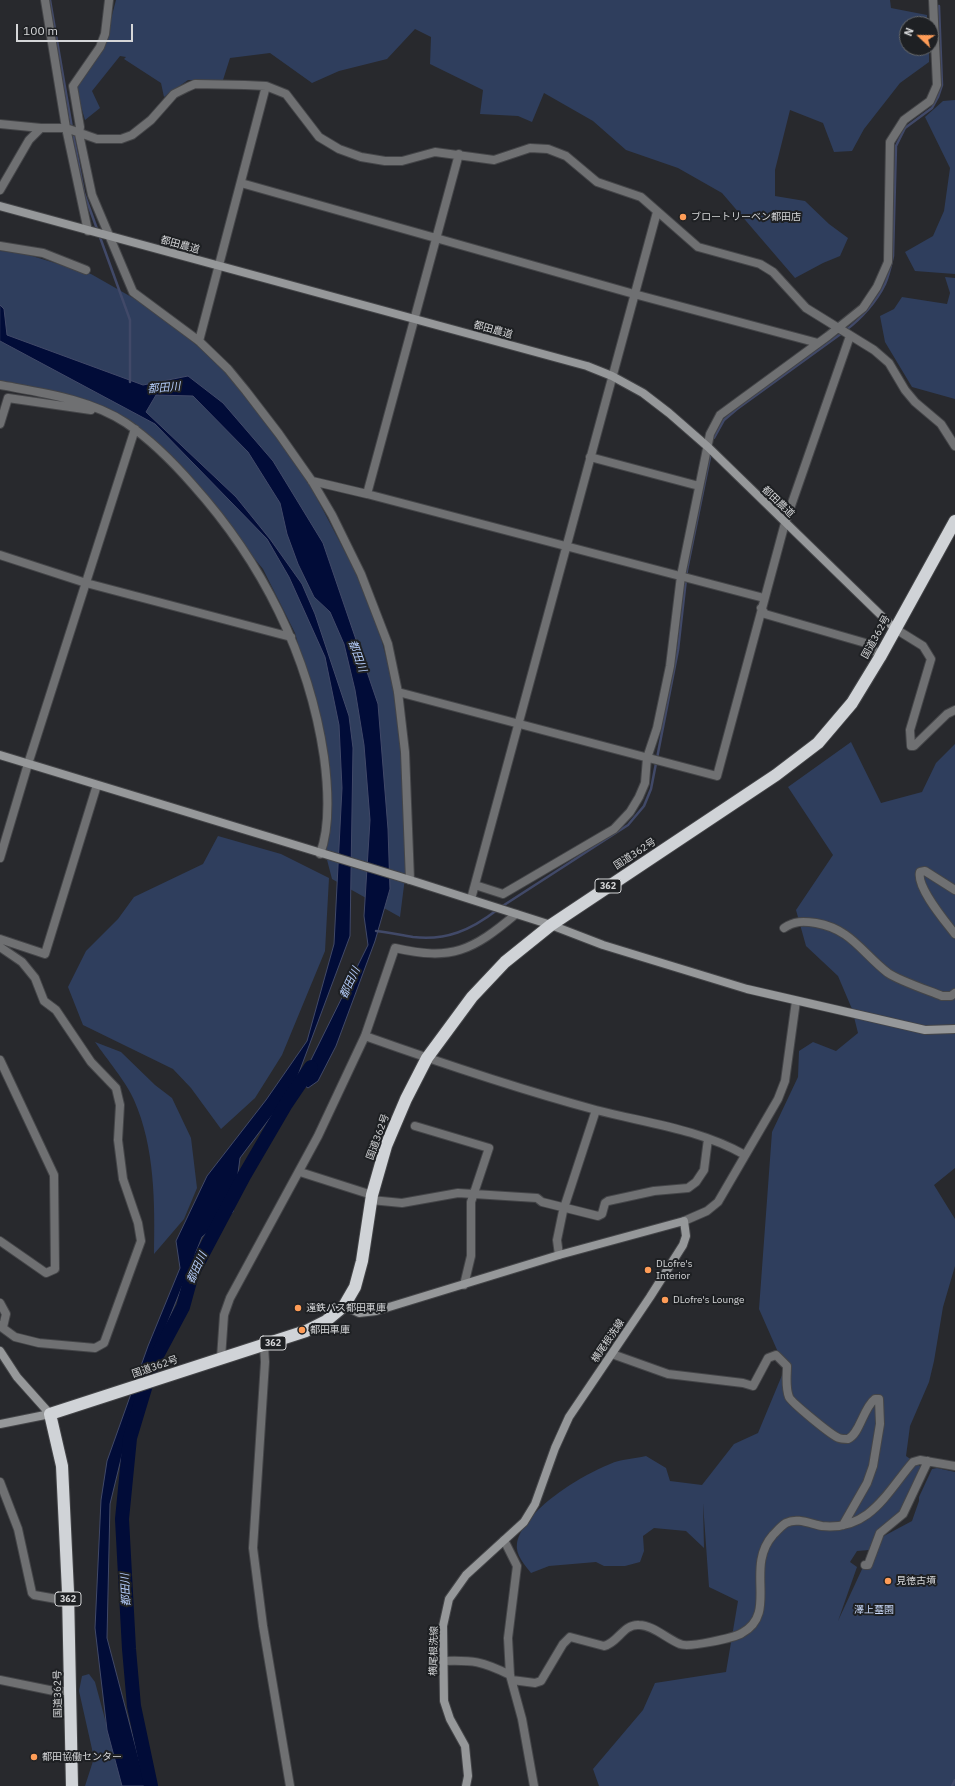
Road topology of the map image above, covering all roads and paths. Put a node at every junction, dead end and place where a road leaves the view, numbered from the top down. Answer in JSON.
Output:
{"nodes":[{"id":1,"x":45,"y":0,"type":"edge"},
{"id":2,"x":109,"y":0,"type":"edge"},
{"id":3,"x":933,"y":0,"type":"edge"},
{"id":4,"x":266,"y":86,"type":"junction"},
{"id":5,"x":0,"y":124,"type":"edge"},
{"id":6,"x":41,"y":128,"type":"junction"},
{"id":7,"x":73,"y":131,"type":"junction"},
{"id":8,"x":459,"y":154,"type":"junction"},
{"id":9,"x":241,"y":183,"type":"junction"},
{"id":10,"x":0,"y":190,"type":"edge"},
{"id":11,"x":0,"y":206,"type":"edge"},
{"id":12,"x":657,"y":212,"type":"junction"},
{"id":13,"x":91,"y":231,"type":"junction"},
{"id":14,"x":107,"y":236,"type":"junction"},
{"id":15,"x":436,"y":239,"type":"junction"},
{"id":16,"x":0,"y":246,"type":"edge"},
{"id":17,"x":218,"y":266,"type":"junction"},
{"id":18,"x":86,"y":270,"type":"dead end"},
{"id":19,"x":634,"y":294,"type":"junction"},
{"id":20,"x":415,"y":319,"type":"junction"},
{"id":21,"x":844,"y":332,"type":"junction"},
{"id":22,"x":199,"y":341,"type":"junction"},
{"id":23,"x":818,"y":343,"type":"junction"},
{"id":24,"x":612,"y":376,"type":"junction"},
{"id":25,"x":0,"y":385,"type":"edge"},
{"id":26,"x":107,"y":412,"type":"junction"},
{"id":27,"x":0,"y":424,"type":"edge"},
{"id":28,"x":134,"y":429,"type":"junction"},
{"id":29,"x":955,"y":446,"type":"edge"},
{"id":30,"x":708,"y":447,"type":"junction"},
{"id":31,"x":590,"y":457,"type":"junction"},
{"id":32,"x":312,"y":481,"type":"junction"},
{"id":33,"x":699,"y":486,"type":"junction"},
{"id":34,"x":368,"y":494,"type":"junction"},
{"id":35,"x":955,"y":521,"type":"edge"},
{"id":36,"x":785,"y":523,"type":"junction"},
{"id":37,"x":952,"y":533,"type":"edge"},
{"id":38,"x":567,"y":545,"type":"junction"},
{"id":39,"x":0,"y":555,"type":"edge"},
{"id":40,"x":684,"y":577,"type":"junction"},
{"id":41,"x":86,"y":583,"type":"junction"},
{"id":42,"x":764,"y":598,"type":"junction"},
{"id":43,"x":761,"y":608,"type":"junction"},
{"id":44,"x":894,"y":628,"type":"junction"},
{"id":45,"x":291,"y":637,"type":"junction"},
{"id":46,"x":880,"y":656,"type":"junction"},
{"id":47,"x":398,"y":692,"type":"junction"},
{"id":48,"x":955,"y":710,"type":"edge"},
{"id":49,"x":519,"y":724,"type":"junction"},
{"id":50,"x":0,"y":755,"type":"edge"},
{"id":51,"x":648,"y":758,"type":"junction"},
{"id":52,"x":28,"y":764,"type":"junction"},
{"id":53,"x":97,"y":785,"type":"junction"},
{"id":54,"x":320,"y":854,"type":"junction"},
{"id":55,"x":0,"y":858,"type":"edge"},
{"id":56,"x":407,"y":880,"type":"junction"},
{"id":57,"x":475,"y":885,"type":"junction"},
{"id":58,"x":955,"y":890,"type":"edge"},
{"id":59,"x":471,"y":899,"type":"junction"},
{"id":60,"x":516,"y":914,"type":"junction"},
{"id":61,"x":550,"y":924,"type":"junction"},
{"id":62,"x":784,"y":928,"type":"dead end"},
{"id":63,"x":955,"y":934,"type":"edge"},
{"id":64,"x":0,"y":939,"type":"edge"},
{"id":65,"x":0,"y":947,"type":"edge"},
{"id":66,"x":955,"y":994,"type":"edge"},
{"id":67,"x":796,"y":1001,"type":"junction"},
{"id":68,"x":955,"y":1029,"type":"edge"},
{"id":69,"x":365,"y":1036,"type":"junction"},
{"id":70,"x":427,"y":1058,"type":"junction"},
{"id":71,"x":0,"y":1060,"type":"edge"},
{"id":72,"x":596,"y":1110,"type":"junction"},
{"id":73,"x":415,"y":1126,"type":"dead end"},
{"id":74,"x":708,"y":1139,"type":"junction"},
{"id":75,"x":746,"y":1155,"type":"junction"},
{"id":76,"x":300,"y":1172,"type":"junction"},
{"id":77,"x":474,"y":1193,"type":"junction"},
{"id":78,"x":372,"y":1197,"type":"junction"},
{"id":79,"x":565,"y":1209,"type":"junction"},
{"id":80,"x":684,"y":1221,"type":"junction"},
{"id":81,"x":0,"y":1241,"type":"edge"},
{"id":82,"x":559,"y":1255,"type":"junction"},
{"id":83,"x":464,"y":1285,"type":"junction"},
{"id":84,"x":0,"y":1303,"type":"edge"},
{"id":85,"x":344,"y":1306,"type":"junction"},
{"id":86,"x":2,"y":1326,"type":"edge"},
{"id":87,"x":264,"y":1346,"type":"junction"},
{"id":88,"x":0,"y":1351,"type":"edge"},
{"id":89,"x":612,"y":1354,"type":"junction"},
{"id":90,"x":221,"y":1358,"type":"junction"},
{"id":91,"x":50,"y":1414,"type":"junction"},
{"id":92,"x":3,"y":1423,"type":"edge"},
{"id":93,"x":928,"y":1461,"type":"junction"},
{"id":94,"x":955,"y":1466,"type":"edge"},
{"id":95,"x":0,"y":1482,"type":"edge"},
{"id":96,"x":843,"y":1525,"type":"junction"},
{"id":97,"x":504,"y":1540,"type":"junction"},
{"id":98,"x":865,"y":1564,"type":"dead end"},
{"id":99,"x":68,"y":1601,"type":"junction"},
{"id":100,"x":443,"y":1661,"type":"junction"},
{"id":101,"x":511,"y":1678,"type":"junction"},
{"id":102,"x":0,"y":1680,"type":"edge"},
{"id":103,"x":70,"y":1692,"type":"junction"},
{"id":104,"x":72,"y":1786,"type":"edge"},
{"id":105,"x":290,"y":1786,"type":"edge"},
{"id":106,"x":466,"y":1786,"type":"edge"},
{"id":107,"x":534,"y":1786,"type":"edge"}],
"edges":[{"from":1,"to":7,"type":"street"},
{"from":2,"to":7,"type":"street"},
{"from":3,"to":21,"type":"street"},
{"from":4,"to":7,"type":"street"},
{"from":4,"to":8,"type":"street"},
{"from":4,"to":9,"type":"street"},
{"from":5,"to":6,"type":"street"},
{"from":6,"to":7,"type":"street"},
{"from":6,"to":10,"type":"street"},
{"from":7,"to":13,"type":"street"},
{"from":7,"to":14,"type":"street"},
{"from":8,"to":12,"type":"street"},
{"from":8,"to":15,"type":"street"},
{"from":9,"to":15,"type":"street"},
{"from":9,"to":17,"type":"street"},
{"from":11,"to":13,"type":"street","name":"都田農道"},
{"from":12,"to":19,"type":"street"},
{"from":12,"to":21,"type":"street"},
{"from":13,"to":14,"type":"street","name":"都田農道"},
{"from":14,"to":17,"type":"street","name":"都田農道"},
{"from":14,"to":22,"type":"street"},
{"from":15,"to":19,"type":"street"},
{"from":15,"to":20,"type":"street"},
{"from":16,"to":18,"type":"street"},
{"from":17,"to":20,"type":"street","name":"都田農道"},
{"from":17,"to":22,"type":"street"},
{"from":19,"to":23,"type":"street"},
{"from":19,"to":24,"type":"street"},
{"from":20,"to":24,"type":"street","name":"都田農道"},
{"from":20,"to":34,"type":"street"},
{"from":21,"to":23,"type":"street"},
{"from":21,"to":29,"type":"street"},
{"from":21,"to":36,"type":"street"},
{"from":22,"to":32,"type":"street"},
{"from":23,"to":30,"type":"street"},
{"from":24,"to":30,"type":"street","name":"都田農道"},
{"from":24,"to":31,"type":"street"},
{"from":25,"to":26,"type":"street"},
{"from":26,"to":27,"type":"street"},
{"from":26,"to":28,"type":"street"},
{"from":28,"to":41,"type":"street"},
{"from":28,"to":45,"type":"street"},
{"from":30,"to":33,"type":"street"},
{"from":30,"to":36,"type":"street","name":"都田農道"},
{"from":31,"to":33,"type":"street"},
{"from":31,"to":38,"type":"street"},
{"from":32,"to":34,"type":"street"},
{"from":32,"to":47,"type":"street"},
{"from":33,"to":40,"type":"street"},
{"from":34,"to":38,"type":"street"},
{"from":35,"to":37,"type":"highway","name":"国道362号","number":"362"},
{"from":36,"to":42,"type":"street"},
{"from":36,"to":44,"type":"street","name":"都田農道"},
{"from":37,"to":44,"type":"highway","name":"国道362号","number":"362"},
{"from":38,"to":40,"type":"street"},
{"from":38,"to":49,"type":"street"},
{"from":39,"to":41,"type":"street"},
{"from":40,"to":42,"type":"street"},
{"from":40,"to":51,"type":"street"},
{"from":41,"to":45,"type":"street"},
{"from":41,"to":52,"type":"street"},
{"from":42,"to":43,"type":"street"},
{"from":43,"to":46,"type":"street"},
{"from":43,"to":51,"type":"street"},
{"from":44,"to":46,"type":"highway","name":"国道362号","number":"362"},
{"from":44,"to":48,"type":"street"},
{"from":45,"to":54,"type":"street"},
{"from":46,"to":61,"type":"highway","name":"国道362号","number":"362"},
{"from":47,"to":49,"type":"street"},
{"from":47,"to":56,"type":"street"},
{"from":49,"to":51,"type":"street"},
{"from":49,"to":57,"type":"street"},
{"from":50,"to":52,"type":"street"},
{"from":51,"to":57,"type":"street"},
{"from":52,"to":53,"type":"street"},
{"from":52,"to":55,"type":"street"},
{"from":53,"to":54,"type":"street"},
{"from":53,"to":64,"type":"street"},
{"from":54,"to":56,"type":"street"},
{"from":56,"to":59,"type":"street"},
{"from":57,"to":59,"type":"street"},
{"from":58,"to":63,"type":"street"},
{"from":59,"to":60,"type":"street"},
{"from":60,"to":61,"type":"street"},
{"from":60,"to":69,"type":"street"},
{"from":61,"to":67,"type":"street"},
{"from":61,"to":70,"type":"highway","name":"国道362号","number":"362"},
{"from":62,"to":66,"type":"street"},
{"from":65,"to":86,"type":"street"},
{"from":67,"to":68,"type":"street"},
{"from":67,"to":75,"type":"street"},
{"from":69,"to":70,"type":"street"},
{"from":69,"to":76,"type":"street"},
{"from":70,"to":72,"type":"street"},
{"from":70,"to":78,"type":"highway","name":"国道362号","number":"362"},
{"from":71,"to":81,"type":"street"},
{"from":72,"to":74,"type":"street"},
{"from":72,"to":79,"type":"street"},
{"from":73,"to":77,"type":"street"},
{"from":74,"to":75,"type":"street"},
{"from":74,"to":79,"type":"street"},
{"from":75,"to":80,"type":"street"},
{"from":76,"to":78,"type":"street"},
{"from":76,"to":90,"type":"street"},
{"from":77,"to":78,"type":"street"},
{"from":77,"to":79,"type":"street"},
{"from":77,"to":83,"type":"street"},
{"from":78,"to":85,"type":"highway","name":"国道362号","number":"362"},
{"from":79,"to":82,"type":"street"},
{"from":80,"to":82,"type":"street"},
{"from":80,"to":89,"type":"street","name":"横尾根洗線"},
{"from":82,"to":83,"type":"street"},
{"from":83,"to":85,"type":"street"},
{"from":84,"to":86,"type":"street"},
{"from":85,"to":87,"type":"highway","name":"国道362号","number":"362"},
{"from":87,"to":90,"type":"highway","name":"国道362号","number":"362"},
{"from":87,"to":105,"type":"street"},
{"from":88,"to":91,"type":"street"},
{"from":89,"to":96,"type":"street"},
{"from":89,"to":97,"type":"street","name":"横尾根洗線"},
{"from":90,"to":91,"type":"highway","name":"国道362号","number":"362"},
{"from":91,"to":92,"type":"street"},
{"from":91,"to":99,"type":"highway","name":"国道362号","number":"362"},
{"from":93,"to":94,"type":"street"},
{"from":93,"to":96,"type":"street"},
{"from":93,"to":98,"type":"street"},
{"from":95,"to":99,"type":"street"},
{"from":96,"to":101,"type":"street"},
{"from":97,"to":100,"type":"street","name":"横尾根洗線"},
{"from":97,"to":101,"type":"street"},
{"from":99,"to":103,"type":"highway","name":"国道362号","number":"362"},
{"from":100,"to":101,"type":"street"},
{"from":100,"to":106,"type":"street","name":"横尾根洗線"},
{"from":101,"to":107,"type":"street"},
{"from":102,"to":103,"type":"street"},
{"from":103,"to":104,"type":"highway","name":"国道362号","number":"362"}]}
